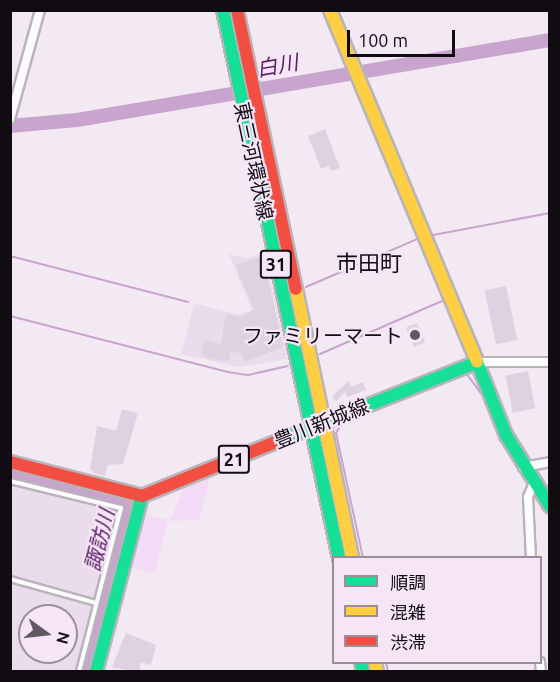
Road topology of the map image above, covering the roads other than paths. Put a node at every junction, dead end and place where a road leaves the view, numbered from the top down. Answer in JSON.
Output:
{"nodes":[{"id":1,"x":40,"y":10,"type":"edge"},
{"id":2,"x":222,"y":10,"type":"edge"},
{"id":3,"x":237,"y":10,"type":"edge"},
{"id":4,"x":330,"y":10,"type":"edge"},
{"id":5,"x":11,"y":117,"type":"edge"},
{"id":6,"x":477,"y":362,"type":"junction"},
{"id":7,"x":549,"y":362,"type":"edge"},
{"id":8,"x":324,"y":420,"type":"junction"},
{"id":9,"x":311,"y":426,"type":"junction"},
{"id":10,"x":10,"y":462,"type":"edge"},
{"id":11,"x":549,"y":462,"type":"edge"},
{"id":12,"x":523,"y":467,"type":"junction"},
{"id":13,"x":10,"y":481,"type":"edge"},
{"id":14,"x":533,"y":485,"type":"junction"},
{"id":15,"x":142,"y":496,"type":"junction"},
{"id":16,"x":549,"y":506,"type":"edge"},
{"id":17,"x":339,"y":556,"type":"edge"},
{"id":18,"x":352,"y":556,"type":"edge"},
{"id":19,"x":531,"y":556,"type":"edge"},
{"id":20,"x":10,"y":579,"type":"edge"},
{"id":21,"x":96,"y":603,"type":"junction"},
{"id":22,"x":79,"y":672,"type":"edge"},
{"id":23,"x":96,"y":672,"type":"edge"}],
"edges":[{"from":1,"to":5,"type":"street"},
{"from":2,"to":9,"type":"main road","name":"東三河環状線","number":"31"},
{"from":3,"to":8,"type":"main road","name":"東三河環状線","number":"31"},
{"from":4,"to":6,"type":"main road"},
{"from":6,"to":7,"type":"street"},
{"from":6,"to":8,"type":"main road","name":"豊川新城線","number":"21"},
{"from":6,"to":12,"type":"main road"},
{"from":8,"to":9,"type":"main road","name":"豊川新城線","number":"21"},
{"from":8,"to":18,"type":"main road","name":"東三河環状線","number":"31"},
{"from":9,"to":15,"type":"main road","name":"豊川新城線","number":"21"},
{"from":9,"to":17,"type":"main road","name":"東三河環状線","number":"31"},
{"from":10,"to":15,"type":"main road"},
{"from":11,"to":12,"type":"street"},
{"from":12,"to":14,"type":"main road"},
{"from":13,"to":21,"type":"lane"},
{"from":14,"to":16,"type":"main road"},
{"from":14,"to":19,"type":"street"},
{"from":15,"to":23,"type":"main road"},
{"from":20,"to":21,"type":"lane"},
{"from":21,"to":22,"type":"lane"}]}
